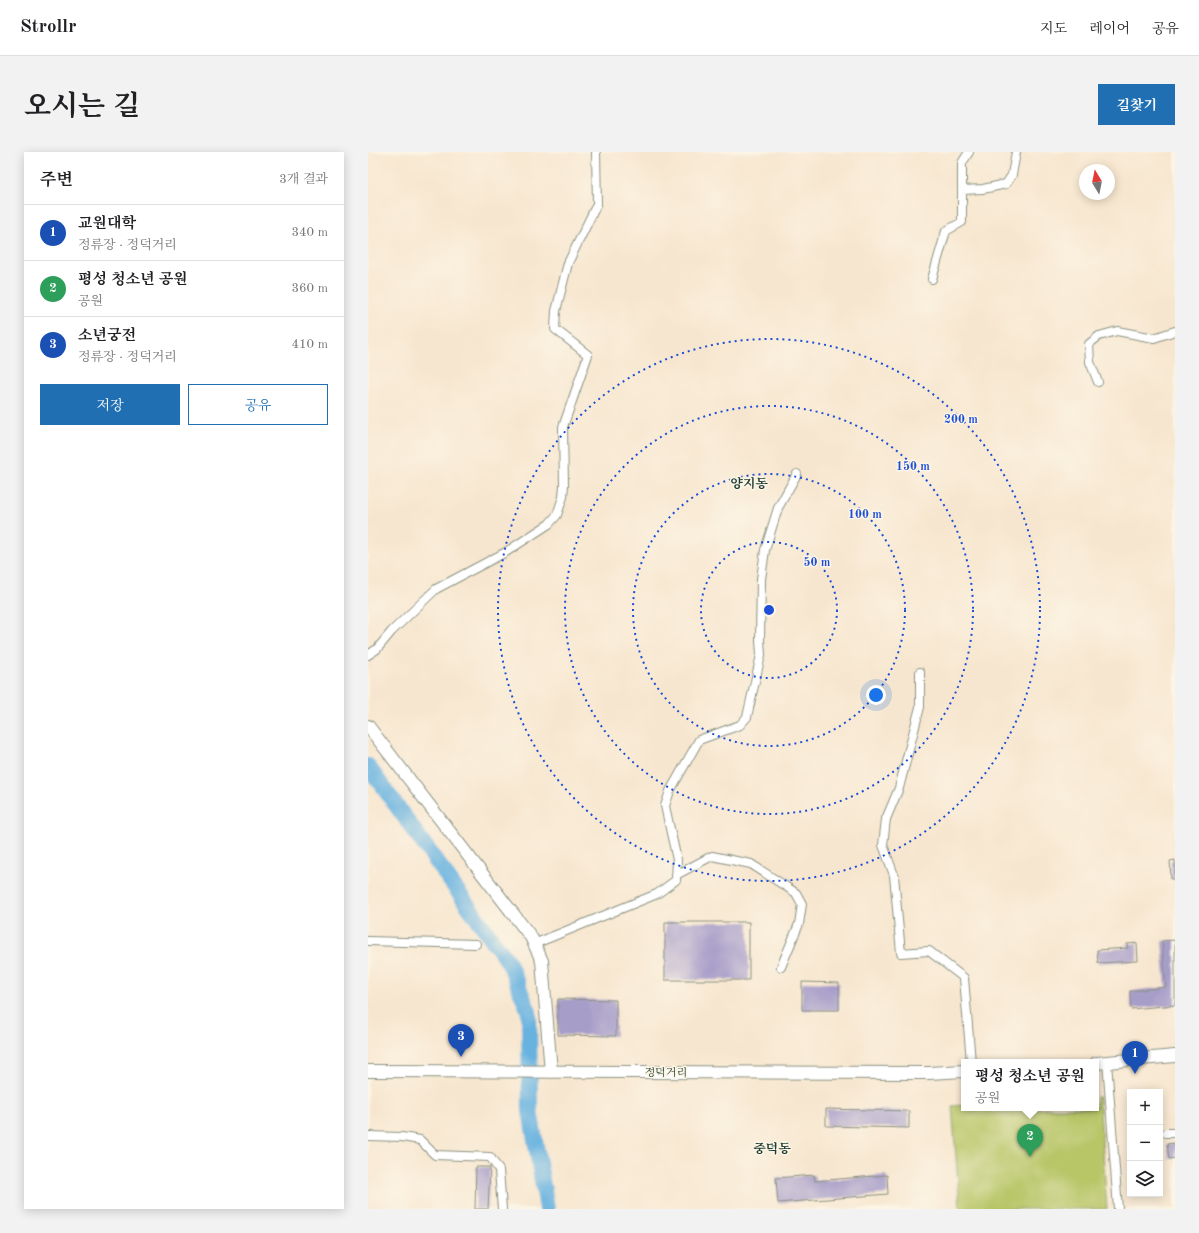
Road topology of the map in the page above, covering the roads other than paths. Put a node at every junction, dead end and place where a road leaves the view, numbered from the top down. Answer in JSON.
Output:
{"nodes":[{"id":1,"x":596,"y":152,"type":"edge"},
{"id":2,"x":967,"y":152,"type":"edge"},
{"id":3,"x":1016,"y":152,"type":"edge"},
{"id":4,"x":962,"y":190,"type":"junction"},
{"id":5,"x":932,"y":278,"type":"dead end"},
{"id":6,"x":1175,"y":331,"type":"edge"},
{"id":7,"x":1098,"y":382,"type":"dead end"},
{"id":8,"x":797,"y":474,"type":"dead end"},
{"id":9,"x":368,"y":655,"type":"edge"},
{"id":10,"x":920,"y":672,"type":"dead end"},
{"id":11,"x":368,"y":726,"type":"edge"},
{"id":12,"x":676,"y":875,"type":"junction"},
{"id":13,"x":368,"y":941,"type":"edge"},
{"id":14,"x":476,"y":944,"type":"dead end"},
{"id":15,"x":534,"y":944,"type":"junction"},
{"id":16,"x":781,"y":967,"type":"dead end"},
{"id":17,"x":1175,"y":1056,"type":"edge"},
{"id":18,"x":971,"y":1059,"type":"edge"},
{"id":19,"x":1102,"y":1062,"type":"edge"},
{"id":20,"x":368,"y":1071,"type":"edge"},
{"id":21,"x":961,"y":1071,"type":"edge"},
{"id":22,"x":546,"y":1072,"type":"junction"},
{"id":23,"x":368,"y":1136,"type":"edge"},
{"id":24,"x":502,"y":1209,"type":"edge"},
{"id":25,"x":1118,"y":1209,"type":"edge"}],
"edges":[{"from":1,"to":9,"type":"street"},
{"from":2,"to":4,"type":"street"},
{"from":3,"to":4,"type":"street"},
{"from":4,"to":5,"type":"street"},
{"from":6,"to":7,"type":"street"},
{"from":8,"to":12,"type":"street"},
{"from":10,"to":18,"type":"street"},
{"from":11,"to":15,"type":"street"},
{"from":12,"to":15,"type":"street"},
{"from":12,"to":16,"type":"street"},
{"from":13,"to":14,"type":"street"},
{"from":15,"to":22,"type":"street"},
{"from":17,"to":19,"type":"street"},
{"from":19,"to":25,"type":"street"},
{"from":20,"to":22,"type":"street","name":"정덕거리"},
{"from":21,"to":22,"type":"street","name":"정덕거리"},
{"from":23,"to":24,"type":"street"}]}
